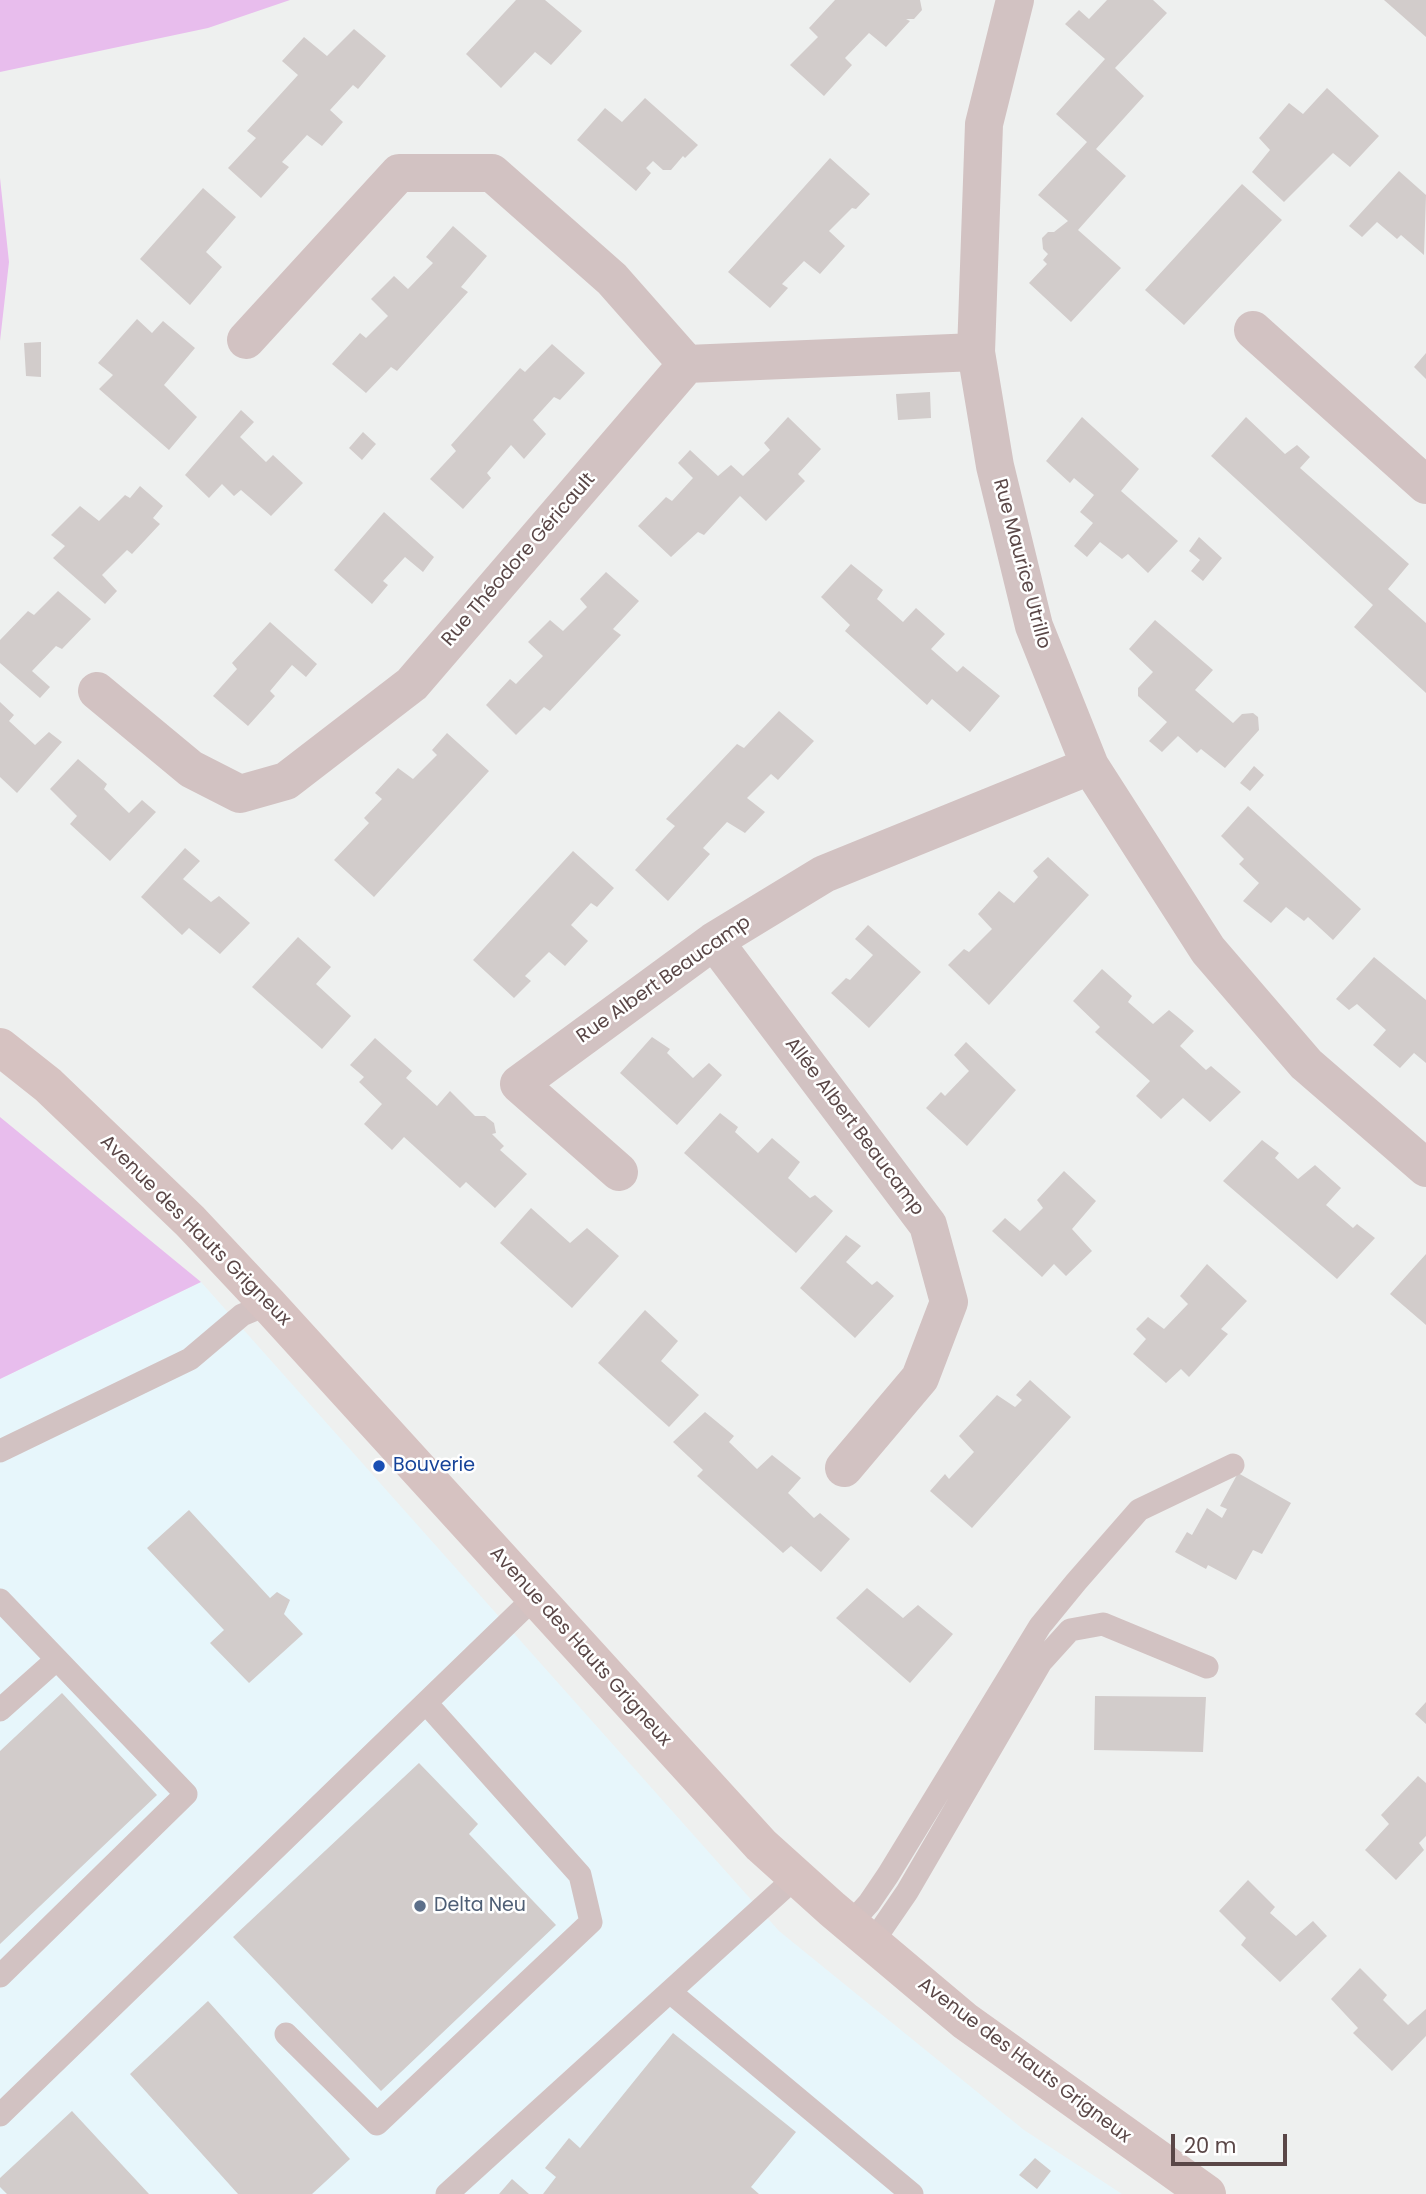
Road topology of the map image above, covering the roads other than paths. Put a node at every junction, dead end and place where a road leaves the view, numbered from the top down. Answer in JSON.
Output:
{"nodes":[{"id":1,"x":1014,"y":0,"type":"edge"},
{"id":2,"x":1253,"y":330,"type":"dead end"},
{"id":3,"x":246,"y":340,"type":"dead end"},
{"id":4,"x":976,"y":352,"type":"junction"},
{"id":5,"x":687,"y":364,"type":"junction"},
{"id":6,"x":1426,"y":485,"type":"edge"},
{"id":7,"x":97,"y":691,"type":"dead end"},
{"id":8,"x":1090,"y":766,"type":"junction"},
{"id":9,"x":714,"y":941,"type":"junction"},
{"id":10,"x":0,"y":1047,"type":"edge"},
{"id":11,"x":1426,"y":1168,"type":"edge"},
{"id":12,"x":619,"y":1172,"type":"dead end"},
{"id":13,"x":268,"y":1304,"type":"junction"},
{"id":14,"x":0,"y":1451,"type":"edge"},
{"id":15,"x":1233,"y":1465,"type":"dead end"},
{"id":16,"x":844,"y":1468,"type":"dead end"},
{"id":17,"x":534,"y":1598,"type":"junction"},
{"id":18,"x":0,"y":1600,"type":"edge"},
{"id":19,"x":56,"y":1660,"type":"junction"},
{"id":20,"x":1207,"y":1667,"type":"dead end"},
{"id":21,"x":426,"y":1703,"type":"junction"},
{"id":22,"x":0,"y":1710,"type":"edge"},
{"id":23,"x":796,"y":1877,"type":"junction"},
{"id":24,"x":861,"y":1933,"type":"junction"},
{"id":25,"x":0,"y":1976,"type":"edge"},
{"id":26,"x":670,"y":1992,"type":"junction"},
{"id":27,"x":286,"y":2034,"type":"dead end"},
{"id":28,"x":0,"y":2115,"type":"edge"},
{"id":29,"x":447,"y":2194,"type":"edge"},
{"id":30,"x":912,"y":2194,"type":"edge"},
{"id":31,"x":1207,"y":2194,"type":"edge"}],
"edges":[{"from":1,"to":4,"type":"street","name":"Rue Maurice Utrillo"},
{"from":2,"to":6,"type":"street"},
{"from":3,"to":5,"type":"street"},
{"from":4,"to":5,"type":"street"},
{"from":4,"to":8,"type":"street","name":"Rue Maurice Utrillo"},
{"from":5,"to":7,"type":"street","name":"Rue Théodore Géricault"},
{"from":8,"to":9,"type":"street","name":"Rue Albert Beaucamp"},
{"from":8,"to":11,"type":"street","name":"Rue Maurice Utrillo"},
{"from":9,"to":12,"type":"street","name":"Rue Albert Beaucamp"},
{"from":9,"to":16,"type":"street","name":"Allée Albert Beaucamp"},
{"from":10,"to":13,"type":"street","name":"Avenue des Hauts Grigneux"},
{"from":13,"to":14,"type":"lane"},
{"from":13,"to":17,"type":"street","name":"Avenue des Hauts Grigneux"},
{"from":15,"to":24,"type":"lane"},
{"from":17,"to":21,"type":"lane"},
{"from":17,"to":23,"type":"street","name":"Avenue des Hauts Grigneux"},
{"from":18,"to":19,"type":"lane"},
{"from":19,"to":22,"type":"lane"},
{"from":19,"to":25,"type":"lane"},
{"from":20,"to":24,"type":"lane"},
{"from":21,"to":27,"type":"lane"},
{"from":21,"to":28,"type":"lane"},
{"from":23,"to":24,"type":"street","name":"Avenue des Hauts Grigneux"},
{"from":23,"to":26,"type":"lane"},
{"from":24,"to":31,"type":"street","name":"Avenue des Hauts Grigneux"},
{"from":26,"to":29,"type":"lane"},
{"from":26,"to":30,"type":"lane"}]}
